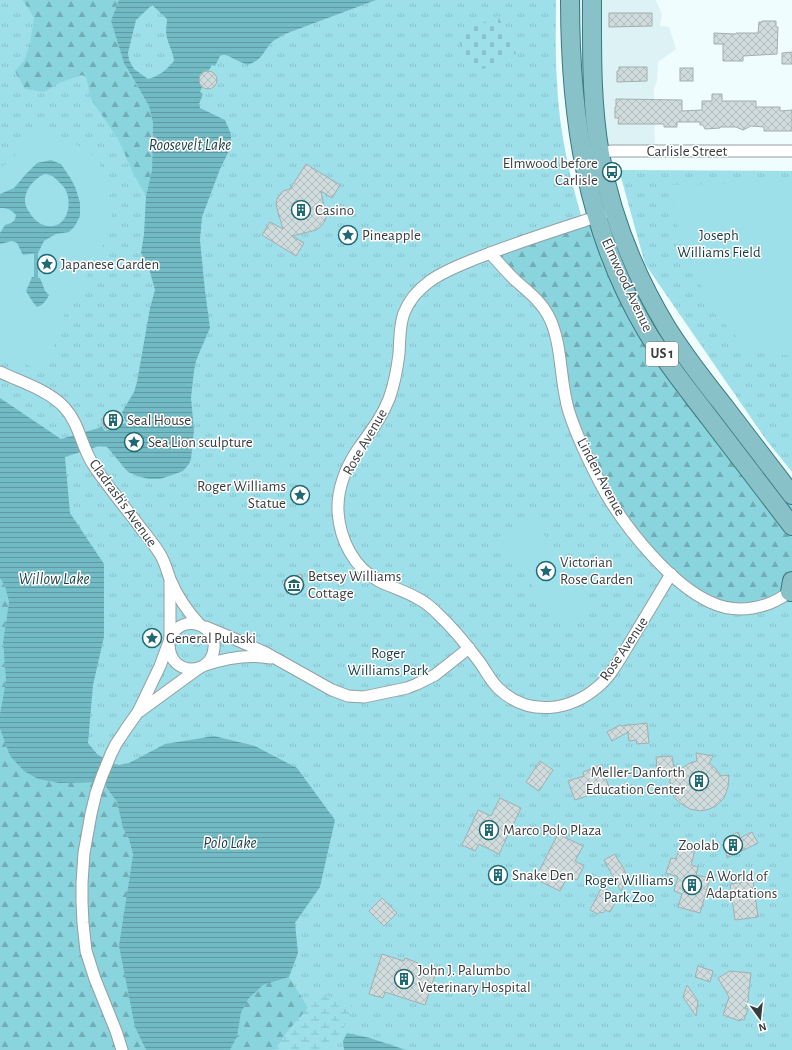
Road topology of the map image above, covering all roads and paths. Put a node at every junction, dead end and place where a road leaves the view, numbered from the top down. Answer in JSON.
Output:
{"nodes":[{"id":1,"x":570,"y":0,"type":"edge"},
{"id":2,"x":592,"y":0,"type":"edge"},
{"id":3,"x":600,"y":152,"type":"junction"},
{"id":4,"x":792,"y":152,"type":"edge"},
{"id":5,"x":582,"y":155,"type":"junction"},
{"id":6,"x":614,"y":212,"type":"junction"},
{"id":7,"x":597,"y":217,"type":"junction"},
{"id":8,"x":490,"y":253,"type":"junction"},
{"id":9,"x":0,"y":372,"type":"edge"},
{"id":10,"x":792,"y":495,"type":"edge"},
{"id":11,"x":788,"y":521,"type":"edge"},
{"id":12,"x":792,"y":535,"type":"edge"},
{"id":13,"x":671,"y":574,"type":"junction"},
{"id":14,"x":170,"y":579,"type":"junction"},
{"id":15,"x":791,"y":589,"type":"edge"},
{"id":16,"x":202,"y":626,"type":"junction"},
{"id":17,"x":169,"y":642,"type":"junction"},
{"id":18,"x":469,"y":648,"type":"junction"},
{"id":19,"x":280,"y":660,"type":"junction"},
{"id":20,"x":203,"y":666,"type":"junction"},
{"id":21,"x":138,"y":712,"type":"junction"},
{"id":22,"x":122,"y":1050,"type":"edge"}],
"edges":[{"from":1,"to":5,"type":"main road","name":"Elmwood Avenue","number":"US 1"},
{"from":2,"to":3,"type":"main road","name":"Elmwood Avenue","number":"US 1"},
{"from":3,"to":4,"type":"street","name":"Carlisle Street"},
{"from":3,"to":5,"type":"street","name":"Carlisle Street"},
{"from":3,"to":6,"type":"main road","name":"Elmwood Avenue","number":"US 1"},
{"from":5,"to":7,"type":"main road","name":"Elmwood Avenue","number":"US 1"},
{"from":6,"to":7,"type":"street","name":"Rose Avenue"},
{"from":6,"to":10,"type":"main road","name":"Elmwood Avenue","number":"US 1"},
{"from":7,"to":8,"type":"street","name":"Rose Avenue"},
{"from":7,"to":11,"type":"main road","name":"Elmwood Avenue","number":"US 1"},
{"from":8,"to":13,"type":"street","name":"Linden Avenue"},
{"from":8,"to":18,"type":"street","name":"Rose Avenue"},
{"from":9,"to":14,"type":"street","name":"Cladrash's Avenue"},
{"from":11,"to":12,"type":"main road","name":"Elmwood Avenue"},
{"from":13,"to":15,"type":"street","name":"Linden Avenue"},
{"from":13,"to":18,"type":"street","name":"Rose Avenue"},
{"from":14,"to":16,"type":"street","name":"Cladrash's Avenue"},
{"from":14,"to":17,"type":"street","name":"Cladrash's Avenue"},
{"from":16,"to":17,"type":"street"},
{"from":16,"to":19,"type":"street"},
{"from":16,"to":20,"type":"street"},
{"from":17,"to":20,"type":"street"},
{"from":17,"to":21,"type":"street"},
{"from":18,"to":19,"type":"street"},
{"from":19,"to":20,"type":"street"},
{"from":20,"to":21,"type":"street"},
{"from":21,"to":22,"type":"street"}]}
